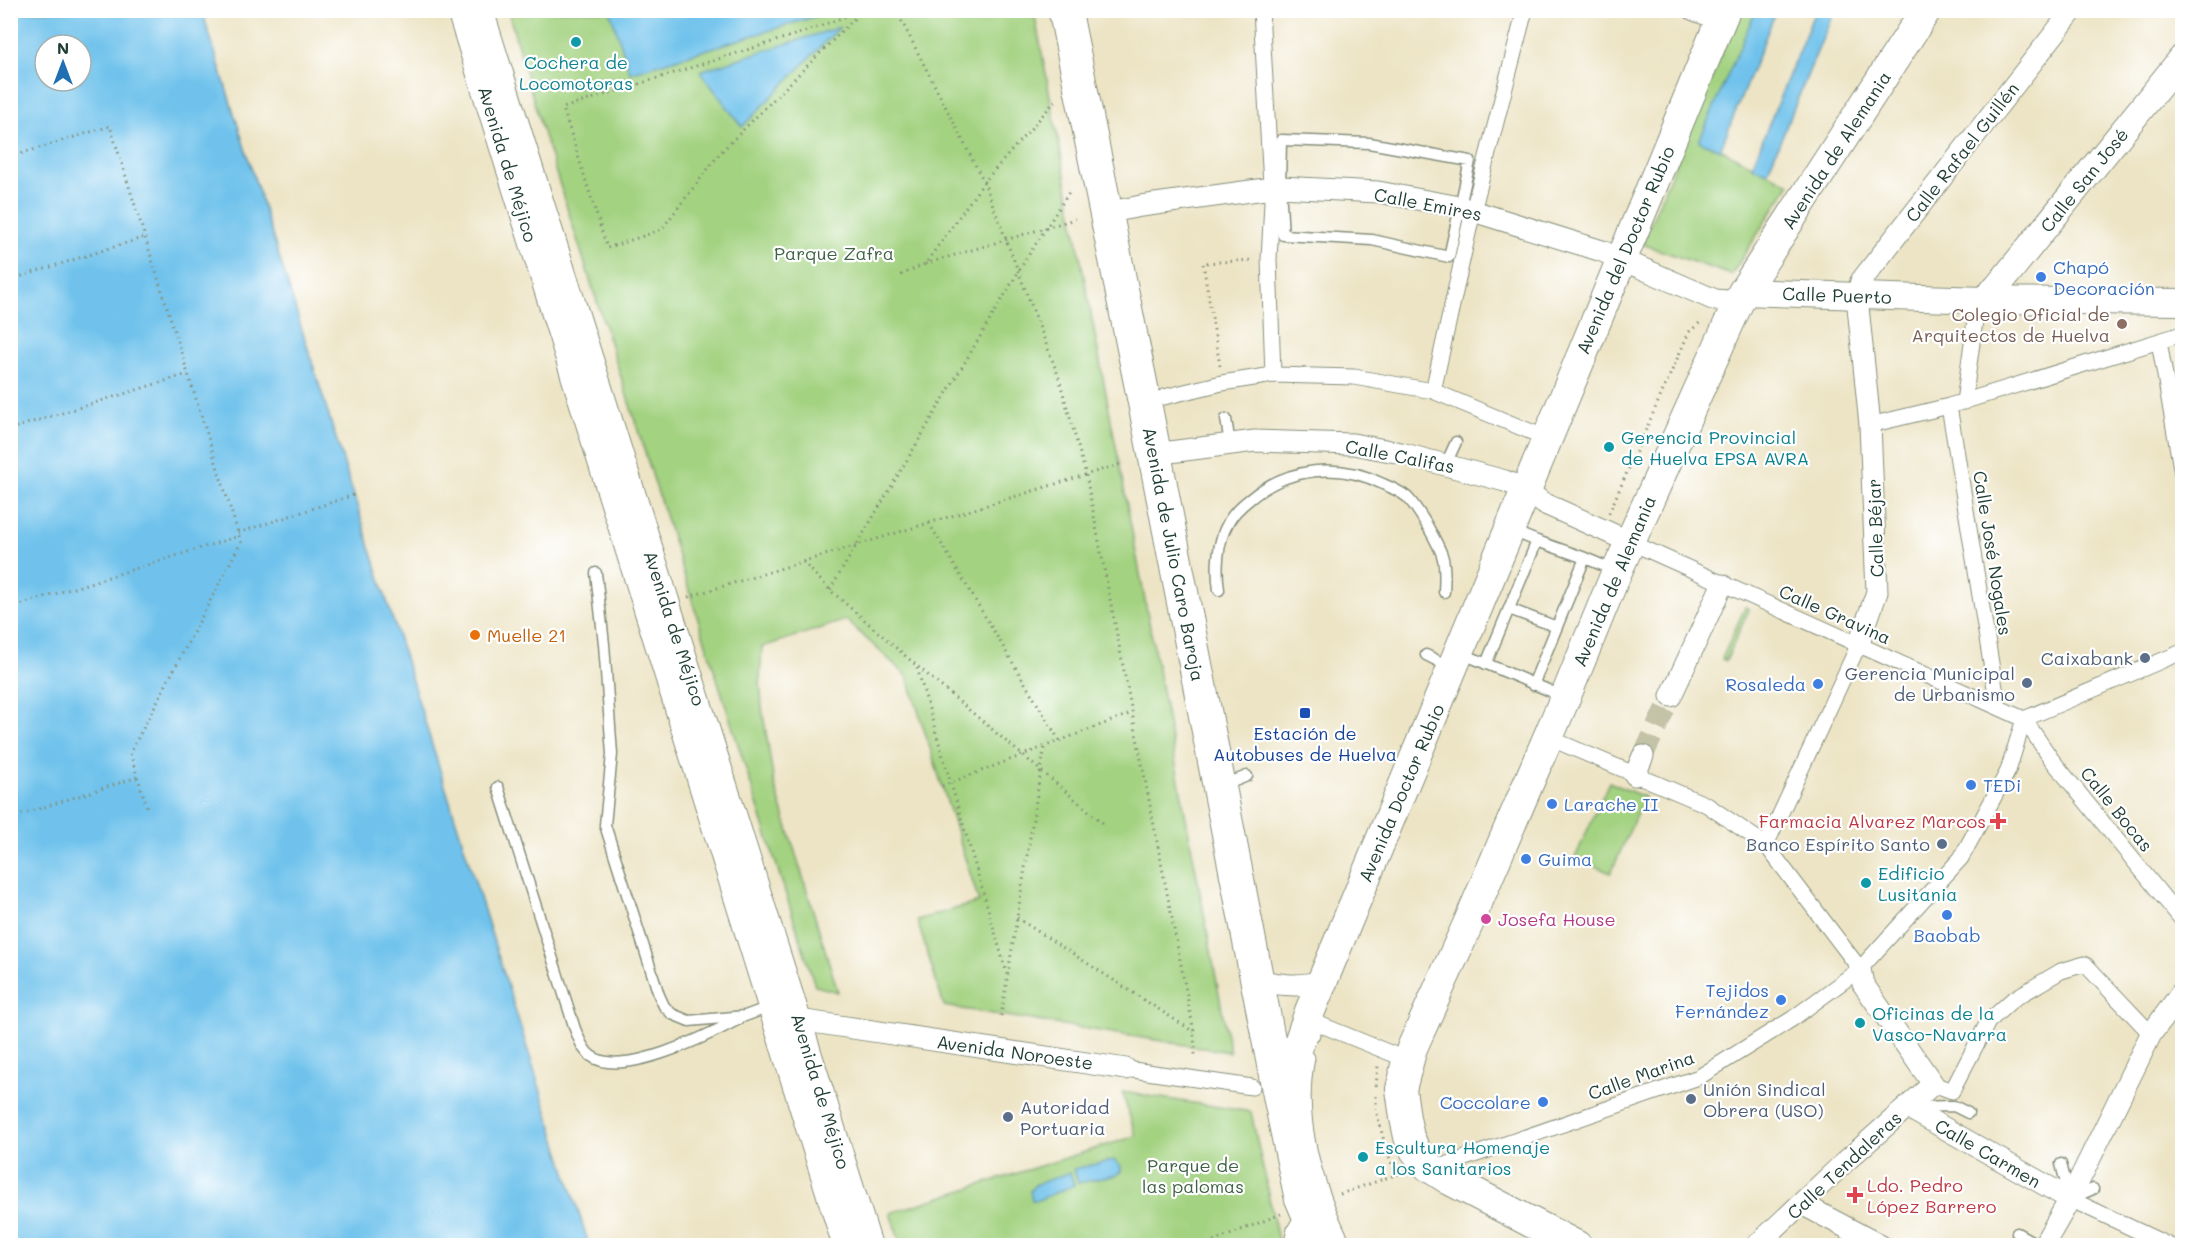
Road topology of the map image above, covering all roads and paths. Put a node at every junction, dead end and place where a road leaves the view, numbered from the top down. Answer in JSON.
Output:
{"nodes":[{"id":1,"x":460,"y":10,"type":"edge"},
{"id":2,"x":480,"y":10,"type":"edge"},
{"id":3,"x":862,"y":10,"type":"edge"},
{"id":4,"x":896,"y":10,"type":"edge"},
{"id":5,"x":1065,"y":10,"type":"edge"},
{"id":6,"x":1261,"y":10,"type":"edge"},
{"id":7,"x":1526,"y":10,"type":"edge"},
{"id":8,"x":1926,"y":10,"type":"edge"},
{"id":9,"x":2073,"y":10,"type":"edge"},
{"id":10,"x":1713,"y":14,"type":"edge"},
{"id":11,"x":2182,"y":58,"type":"edge"},
{"id":12,"x":1055,"y":101,"type":"dead end"},
{"id":13,"x":10,"y":157,"type":"edge"},
{"id":14,"x":984,"y":182,"type":"junction"},
{"id":15,"x":1276,"y":187,"type":"junction"},
{"id":16,"x":1070,"y":191,"type":"dead end"},
{"id":17,"x":1467,"y":209,"type":"junction"},
{"id":18,"x":1090,"y":216,"type":"junction"},
{"id":19,"x":1046,"y":228,"type":"junction"},
{"id":20,"x":145,"y":237,"type":"junction"},
{"id":21,"x":1006,"y":240,"type":"junction"},
{"id":22,"x":1269,"y":259,"type":"junction"},
{"id":23,"x":1622,"y":259,"type":"junction"},
{"id":24,"x":925,"y":264,"type":"junction"},
{"id":25,"x":1018,"y":273,"type":"junction"},
{"id":26,"x":901,"y":275,"type":"dead end"},
{"id":27,"x":10,"y":280,"type":"edge"},
{"id":28,"x":1741,"y":297,"type":"junction"},
{"id":29,"x":1857,"y":297,"type":"junction"},
{"id":30,"x":1983,"y":300,"type":"junction"},
{"id":31,"x":2182,"y":302,"type":"edge"},
{"id":32,"x":2182,"y":334,"type":"edge"},
{"id":33,"x":2159,"y":341,"type":"junction"},
{"id":34,"x":188,"y":374,"type":"junction"},
{"id":35,"x":1273,"y":375,"type":"junction"},
{"id":36,"x":1222,"y":383,"type":"junction"},
{"id":37,"x":1433,"y":391,"type":"junction"},
{"id":38,"x":1164,"y":397,"type":"dead end"},
{"id":39,"x":1957,"y":404,"type":"junction"},
{"id":40,"x":1226,"y":419,"type":"dead end"},
{"id":41,"x":1870,"y":425,"type":"junction"},
{"id":42,"x":10,"y":429,"type":"edge"},
{"id":43,"x":1546,"y":438,"type":"junction"},
{"id":44,"x":1456,"y":442,"type":"dead end"},
{"id":45,"x":1230,"y":444,"type":"junction"},
{"id":46,"x":1154,"y":454,"type":"junction"},
{"id":47,"x":1124,"y":464,"type":"dead end"},
{"id":48,"x":1446,"y":464,"type":"junction"},
{"id":49,"x":2182,"y":474,"type":"edge"},
{"id":50,"x":1086,"y":475,"type":"junction"},
{"id":51,"x":1525,"y":489,"type":"junction"},
{"id":52,"x":354,"y":495,"type":"dead end"},
{"id":53,"x":929,"y":523,"type":"junction"},
{"id":54,"x":1509,"y":529,"type":"junction"},
{"id":55,"x":238,"y":534,"type":"junction"},
{"id":56,"x":1537,"y":541,"type":"junction"},
{"id":57,"x":1630,"y":542,"type":"junction"},
{"id":58,"x":853,"y":547,"type":"junction"},
{"id":59,"x":1585,"y":558,"type":"junction"},
{"id":60,"x":803,"y":562,"type":"junction"},
{"id":61,"x":1617,"y":571,"type":"junction"},
{"id":62,"x":596,"y":573,"type":"dead end"},
{"id":63,"x":1722,"y":585,"type":"junction"},
{"id":64,"x":830,"y":590,"type":"junction"},
{"id":65,"x":1219,"y":590,"type":"dead end"},
{"id":66,"x":1444,"y":592,"type":"dead end"},
{"id":67,"x":681,"y":600,"type":"dead end"},
{"id":68,"x":10,"y":608,"type":"edge"},
{"id":69,"x":1509,"y":609,"type":"junction"},
{"id":70,"x":1557,"y":627,"type":"junction"},
{"id":71,"x":1858,"y":646,"type":"junction"},
{"id":72,"x":2182,"y":652,"type":"edge"},
{"id":73,"x":1426,"y":655,"type":"dead end"},
{"id":74,"x":1455,"y":660,"type":"junction"},
{"id":75,"x":1486,"y":664,"type":"junction"},
{"id":76,"x":917,"y":666,"type":"junction"},
{"id":77,"x":1533,"y":685,"type":"junction"},
{"id":78,"x":1671,"y":696,"type":"tunnel mouth"},
{"id":79,"x":1565,"y":698,"type":"junction"},
{"id":80,"x":1998,"y":706,"type":"junction"},
{"id":81,"x":1132,"y":713,"type":"junction"},
{"id":82,"x":2024,"y":719,"type":"junction"},
{"id":83,"x":1547,"y":737,"type":"junction"},
{"id":84,"x":1059,"y":740,"type":"junction"},
{"id":85,"x":1045,"y":745,"type":"junction"},
{"id":86,"x":1022,"y":754,"type":"junction"},
{"id":87,"x":1643,"y":756,"type":"tunnel mouth"},
{"id":88,"x":1041,"y":771,"type":"junction"},
{"id":89,"x":1635,"y":775,"type":"junction"},
{"id":90,"x":138,"y":777,"type":"junction"},
{"id":91,"x":942,"y":786,"type":"dead end"},
{"id":92,"x":498,"y":787,"type":"dead end"},
{"id":93,"x":148,"y":810,"type":"dead end"},
{"id":94,"x":10,"y":818,"type":"edge"},
{"id":95,"x":1103,"y":823,"type":"dead end"},
{"id":96,"x":1766,"y":845,"type":"junction"},
{"id":97,"x":1017,"y":918,"type":"junction"},
{"id":98,"x":2182,"y":920,"type":"edge"},
{"id":99,"x":1860,"y":969,"type":"junction"},
{"id":100,"x":1008,"y":977,"type":"junction"},
{"id":101,"x":1257,"y":980,"type":"junction"},
{"id":102,"x":1324,"y":980,"type":"junction"},
{"id":103,"x":2182,"y":992,"type":"edge"},
{"id":104,"x":745,"y":1016,"type":"junction"},
{"id":105,"x":1001,"y":1016,"type":"dead end"},
{"id":106,"x":783,"y":1018,"type":"junction"},
{"id":107,"x":1194,"y":1032,"type":"junction"},
{"id":108,"x":2151,"y":1034,"type":"junction"},
{"id":109,"x":1195,"y":1055,"type":"dead end"},
{"id":110,"x":1125,"y":1069,"type":"joint"},
{"id":111,"x":1933,"y":1084,"type":"junction"},
{"id":112,"x":1266,"y":1093,"type":"junction"},
{"id":113,"x":1907,"y":1107,"type":"junction"},
{"id":114,"x":1968,"y":1113,"type":"dead end"},
{"id":115,"x":1448,"y":1164,"type":"dead end"},
{"id":116,"x":2061,"y":1164,"type":"dead end"},
{"id":117,"x":1416,"y":1168,"type":"junction"},
{"id":118,"x":2093,"y":1189,"type":"dead end"},
{"id":119,"x":2070,"y":1199,"type":"junction"},
{"id":120,"x":1802,"y":1204,"type":"junction"},
{"id":121,"x":1307,"y":1224,"type":"edge"},
{"id":122,"x":2018,"y":1233,"type":"dead end"},
{"id":123,"x":846,"y":1245,"type":"edge"},
{"id":124,"x":868,"y":1245,"type":"edge"},
{"id":125,"x":1202,"y":1245,"type":"edge"},
{"id":126,"x":1344,"y":1245,"type":"edge"},
{"id":127,"x":1557,"y":1245,"type":"edge"},
{"id":128,"x":1577,"y":1245,"type":"edge"},
{"id":129,"x":1756,"y":1245,"type":"edge"},
{"id":130,"x":1881,"y":1245,"type":"edge"},
{"id":131,"x":2041,"y":1245,"type":"edge"},
{"id":132,"x":2170,"y":1245,"type":"edge"}],
"edges":[{"from":1,"to":106,"type":"street","name":"Avenida de Méjico"},
{"from":2,"to":106,"type":"street","name":"Avenida de Méjico"},
{"from":3,"to":3,"type":"path"},
{"from":4,"to":14,"type":"path"},
{"from":5,"to":18,"type":"main road","name":"Avenida de Julio Caro Baroja"},
{"from":6,"to":15,"type":"street"},
{"from":7,"to":17,"type":"street"},
{"from":8,"to":28,"type":"main road","name":"Avenida de Alemania"},
{"from":9,"to":29,"type":"street","name":"Calle Rafael Guillén"},
{"from":10,"to":23,"type":"main road","name":"Avenida del Doctor Rubio"},
{"from":11,"to":30,"type":"street","name":"Calle San José"},
{"from":12,"to":14,"type":"path"},
{"from":13,"to":20,"type":"path"},
{"from":14,"to":21,"type":"path"},
{"from":14,"to":24,"type":"path"},
{"from":15,"to":17,"type":"street","name":"Calle Emires"},
{"from":15,"to":17,"type":"lane"},
{"from":15,"to":17,"type":"lane"},
{"from":15,"to":18,"type":"street","name":"Calle Emires"},
{"from":15,"to":22,"type":"street"},
{"from":16,"to":19,"type":"path"},
{"from":17,"to":23,"type":"street","name":"Calle Emires"},
{"from":17,"to":37,"type":"street"},
{"from":18,"to":19,"type":"path"},
{"from":18,"to":46,"type":"main road","name":"Avenida de Julio Caro Baroja"},
{"from":19,"to":21,"type":"path"},
{"from":19,"to":25,"type":"path"},
{"from":20,"to":27,"type":"path"},
{"from":20,"to":34,"type":"path"},
{"from":21,"to":24,"type":"path"},
{"from":21,"to":25,"type":"path"},
{"from":22,"to":35,"type":"street"},
{"from":22,"to":36,"type":"path"},
{"from":23,"to":28,"type":"street","name":"Calle Emires"},
{"from":23,"to":43,"type":"main road","name":"Avenida del Doctor Rubio"},
{"from":24,"to":26,"type":"path"},
{"from":25,"to":50,"type":"path"},
{"from":25,"to":58,"type":"path"},
{"from":28,"to":29,"type":"street","name":"Calle Puerto"},
{"from":28,"to":57,"type":"main road","name":"Avenida de Alemania"},
{"from":29,"to":30,"type":"street","name":"Calle Puerto"},
{"from":29,"to":41,"type":"street","name":"Calle Béjar"},
{"from":30,"to":31,"type":"street","name":"Calle Puerto"},
{"from":30,"to":39,"type":"street","name":"Calle José Nogales"},
{"from":32,"to":33,"type":"street"},
{"from":33,"to":39,"type":"street"},
{"from":33,"to":49,"type":"street"},
{"from":34,"to":42,"type":"path"},
{"from":34,"to":55,"type":"path"},
{"from":35,"to":36,"type":"street"},
{"from":35,"to":37,"type":"street"},
{"from":36,"to":38,"type":"street"},
{"from":37,"to":43,"type":"street"},
{"from":39,"to":41,"type":"street"},
{"from":39,"to":80,"type":"street","name":"Calle José Nogales"},
{"from":40,"to":45,"type":"lane"},
{"from":41,"to":71,"type":"street","name":"Calle Béjar"},
{"from":43,"to":51,"type":"main road","name":"Avenida del Doctor Rubio"},
{"from":44,"to":48,"type":"lane"},
{"from":45,"to":46,"type":"street","name":"Calle Califas"},
{"from":45,"to":48,"type":"street","name":"Calle Califas"},
{"from":46,"to":101,"type":"main road","name":"Avenida de Julio Caro Baroja"},
{"from":47,"to":50,"type":"path"},
{"from":48,"to":51,"type":"street","name":"Calle Califas"},
{"from":50,"to":53,"type":"path"},
{"from":50,"to":81,"type":"path"},
{"from":51,"to":54,"type":"main road","name":"Avenida Doctor Rubio"},
{"from":51,"to":57,"type":"street","name":"Calle Califas"},
{"from":52,"to":55,"type":"path"},
{"from":53,"to":58,"type":"path"},
{"from":53,"to":84,"type":"path"},
{"from":54,"to":56,"type":"lane"},
{"from":54,"to":74,"type":"main road","name":"Avenida Doctor Rubio"},
{"from":55,"to":68,"type":"path"},
{"from":55,"to":90,"type":"path"},
{"from":56,"to":59,"type":"lane"},
{"from":56,"to":69,"type":"lane"},
{"from":57,"to":61,"type":"main road","name":"Avenida de Alemania"},
{"from":57,"to":63,"type":"street","name":"Calle Gravina"},
{"from":58,"to":60,"type":"path"},
{"from":58,"to":64,"type":"path"},
{"from":59,"to":61,"type":"lane"},
{"from":59,"to":70,"type":"lane"},
{"from":60,"to":64,"type":"path"},
{"from":60,"to":67,"type":"path"},
{"from":61,"to":79,"type":"main road","name":"Avenida de Alemania"},
{"from":62,"to":104,"type":"lane"},
{"from":63,"to":71,"type":"street","name":"Calle Gravina"},
{"from":63,"to":78,"type":"street"},
{"from":64,"to":76,"type":"path"},
{"from":65,"to":66,"type":"lane"},
{"from":69,"to":70,"type":"lane"},
{"from":69,"to":75,"type":"lane"},
{"from":70,"to":77,"type":"lane"},
{"from":71,"to":80,"type":"street","name":"Calle Gravina"},
{"from":71,"to":96,"type":"street","name":"Calle Béjar"},
{"from":72,"to":82,"type":"street"},
{"from":73,"to":74,"type":"lane"},
{"from":74,"to":75,"type":"lane"},
{"from":74,"to":102,"type":"main road","name":"Avenida Doctor Rubio"},
{"from":75,"to":77,"type":"lane"},
{"from":76,"to":86,"type":"path"},
{"from":76,"to":100,"type":"path"},
{"from":77,"to":79,"type":"lane"},
{"from":79,"to":83,"type":"main road","name":"Avenida de Alemania"},
{"from":80,"to":82,"type":"street","name":"Calle Gravina"},
{"from":81,"to":84,"type":"path"},
{"from":81,"to":107,"type":"path"},
{"from":82,"to":98,"type":"street","name":"Calle Bocas"},
{"from":82,"to":99,"type":"street","name":"Calle Marina"},
{"from":83,"to":89,"type":"street"},
{"from":83,"to":128,"type":"main road","name":"Avenida de Alemania"},
{"from":84,"to":85,"type":"path"},
{"from":85,"to":86,"type":"path"},
{"from":85,"to":88,"type":"path"},
{"from":86,"to":88,"type":"path"},
{"from":86,"to":91,"type":"path"},
{"from":87,"to":89,"type":"street"},
{"from":88,"to":95,"type":"path"},
{"from":88,"to":97,"type":"path"},
{"from":89,"to":96,"type":"street"},
{"from":90,"to":93,"type":"path"},
{"from":90,"to":94,"type":"path"},
{"from":92,"to":104,"type":"lane"},
{"from":96,"to":99,"type":"street"},
{"from":97,"to":100,"type":"path"},
{"from":97,"to":107,"type":"path"},
{"from":99,"to":111,"type":"street"},
{"from":99,"to":115,"type":"street","name":"Calle Marina"},
{"from":100,"to":105,"type":"path"},
{"from":101,"to":102,"type":"street"},
{"from":101,"to":112,"type":"main road","name":"Avenida de Julio Caro Baroja"},
{"from":102,"to":112,"type":"main road","name":"Avenida Doctor Rubio"},
{"from":103,"to":108,"type":"street"},
{"from":104,"to":106,"type":"lane"},
{"from":106,"to":110,"type":"street","name":"Avenida Noroeste"},
{"from":106,"to":123,"type":"street","name":"Avenida de Méjico"},
{"from":106,"to":124,"type":"street","name":"Avenida de Méjico"},
{"from":107,"to":109,"type":"path"},
{"from":108,"to":111,"type":"street"},
{"from":108,"to":119,"type":"street"},
{"from":110,"to":112,"type":"street","name":"Avenida Noroeste"},
{"from":111,"to":113,"type":"street","name":"Calle Tendaleras"},
{"from":112,"to":121,"type":"main road","name":"Avenida de Julio Caro Baroja"},
{"from":113,"to":114,"type":"lane"},
{"from":113,"to":119,"type":"street","name":"Calle Carmen"},
{"from":113,"to":120,"type":"street","name":"Calle Tendaleras"},
{"from":116,"to":119,"type":"lane"},
{"from":117,"to":121,"type":"path"},
{"from":117,"to":121,"type":"street"},
{"from":117,"to":127,"type":"street"},
{"from":118,"to":119,"type":"lane"},
{"from":119,"to":131,"type":"street"},
{"from":119,"to":132,"type":"street"},
{"from":120,"to":129,"type":"street","name":"Calle Tendaleras"},
{"from":120,"to":130,"type":"street"},
{"from":121,"to":125,"type":"path"},
{"from":121,"to":126,"type":"street"},
{"from":122,"to":131,"type":"lane"}]}
